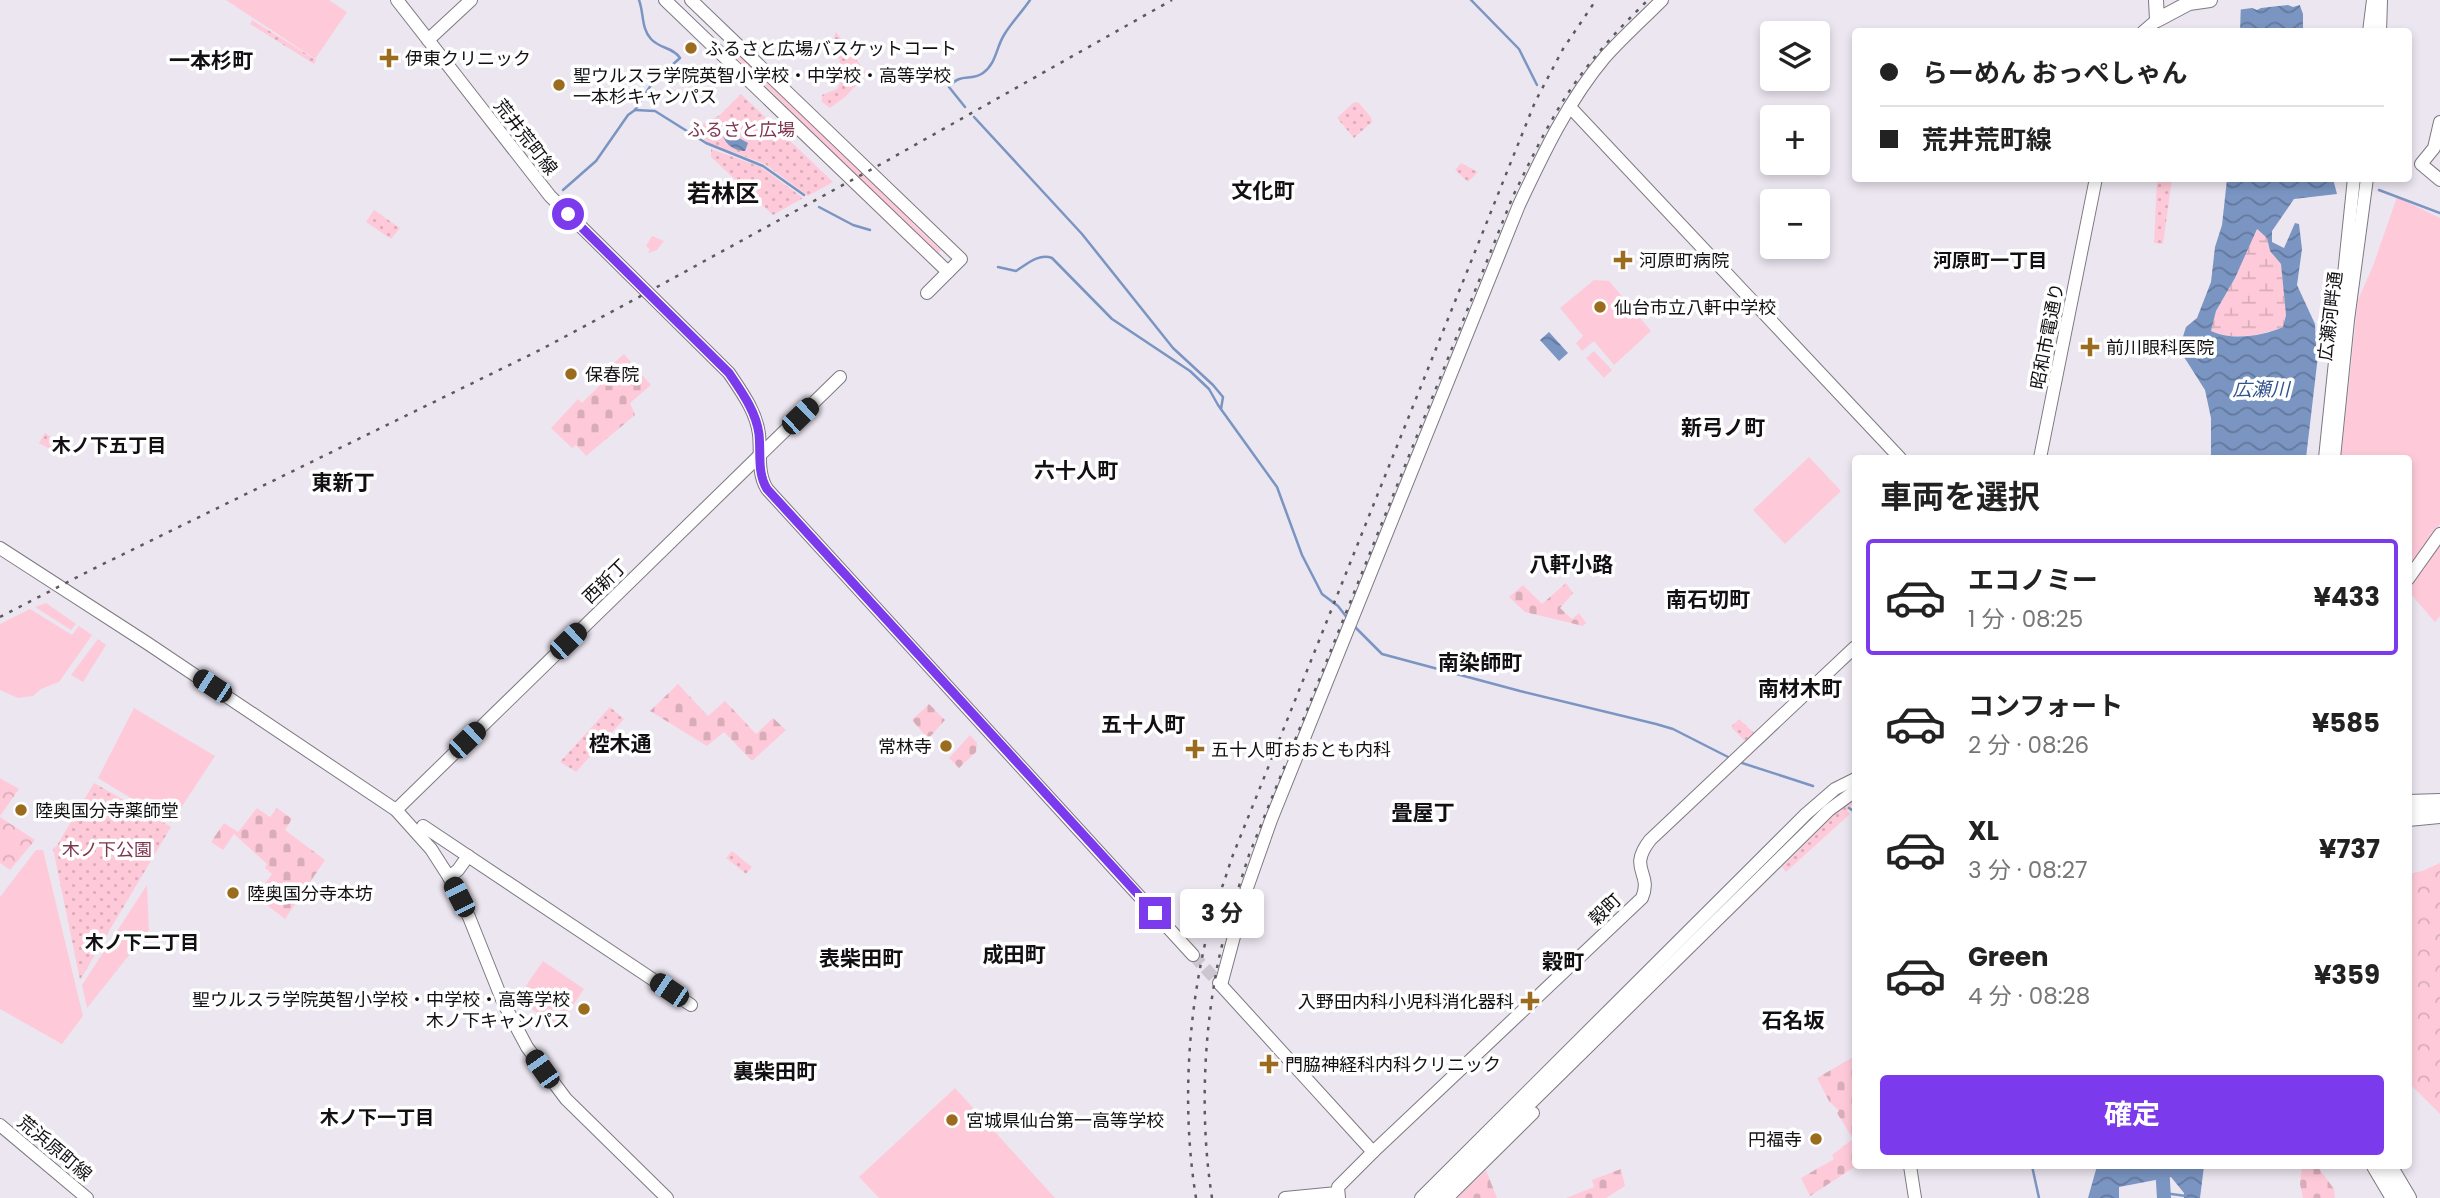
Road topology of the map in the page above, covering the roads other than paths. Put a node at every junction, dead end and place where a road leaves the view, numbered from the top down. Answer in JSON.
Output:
{"nodes":[{"id":1,"x":397,"y":0,"type":"edge"},
{"id":2,"x":471,"y":0,"type":"edge"},
{"id":3,"x":665,"y":0,"type":"edge"},
{"id":4,"x":691,"y":0,"type":"edge"},
{"id":5,"x":1661,"y":0,"type":"edge"},
{"id":6,"x":2156,"y":0,"type":"edge"},
{"id":7,"x":2210,"y":0,"type":"edge"},
{"id":8,"x":2373,"y":0,"type":"edge"},
{"id":9,"x":2381,"y":0,"type":"edge"},
{"id":10,"x":2189,"y":2,"type":"edge"},
{"id":11,"x":2157,"y":20,"type":"junction"},
{"id":12,"x":2148,"y":28,"type":"edge"},
{"id":13,"x":2369,"y":28,"type":"edge"},
{"id":14,"x":2380,"y":28,"type":"edge"},
{"id":15,"x":726,"y":33,"type":"junction"},
{"id":16,"x":428,"y":40,"type":"junction"},
{"id":17,"x":713,"y":46,"type":"junction"},
{"id":18,"x":1570,"y":107,"type":"junction"},
{"id":19,"x":2440,"y":122,"type":"edge"},
{"id":20,"x":2440,"y":180,"type":"edge"},
{"id":21,"x":2095,"y":182,"type":"edge"},
{"id":22,"x":2354,"y":182,"type":"edge"},
{"id":23,"x":2366,"y":182,"type":"edge"},
{"id":24,"x":948,"y":272,"type":"junction"},
{"id":25,"x":927,"y":293,"type":"dead end"},
{"id":26,"x":840,"y":377,"type":"dead end"},
{"id":27,"x":760,"y":454,"type":"junction"},
{"id":28,"x":1897,"y":455,"type":"edge"},
{"id":29,"x":2041,"y":455,"type":"edge"},
{"id":30,"x":2325,"y":455,"type":"edge"},
{"id":31,"x":2334,"y":455,"type":"edge"},
{"id":32,"x":2440,"y":534,"type":"edge"},
{"id":33,"x":0,"y":548,"type":"edge"},
{"id":34,"x":2412,"y":573,"type":"edge"},
{"id":35,"x":1852,"y":650,"type":"edge"},
{"id":36,"x":1852,"y":780,"type":"edge"},
{"id":37,"x":1852,"y":793,"type":"edge"},
{"id":38,"x":2440,"y":802,"type":"edge"},
{"id":39,"x":2412,"y":803,"type":"edge"},
{"id":40,"x":396,"y":810,"type":"junction"},
{"id":41,"x":2440,"y":815,"type":"edge"},
{"id":42,"x":2412,"y":818,"type":"edge"},
{"id":43,"x":423,"y":826,"type":"dead end"},
{"id":44,"x":468,"y":856,"type":"junction"},
{"id":45,"x":449,"y":877,"type":"junction"},
{"id":46,"x":1193,"y":955,"type":"tunnel mouth"},
{"id":47,"x":1632,"y":1004,"type":"junction"},
{"id":48,"x":691,"y":1005,"type":"dead end"},
{"id":49,"x":1607,"y":1012,"type":"junction"},
{"id":50,"x":0,"y":1125,"type":"edge"},
{"id":51,"x":1373,"y":1152,"type":"junction"},
{"id":52,"x":1910,"y":1169,"type":"edge"},
{"id":53,"x":2377,"y":1169,"type":"edge"},
{"id":54,"x":2391,"y":1169,"type":"edge"},
{"id":55,"x":1338,"y":1196,"type":"edge"},
{"id":56,"x":1427,"y":1196,"type":"edge"},
{"id":57,"x":87,"y":1198,"type":"edge"},
{"id":58,"x":667,"y":1198,"type":"edge"},
{"id":59,"x":1285,"y":1198,"type":"edge"},
{"id":60,"x":1410,"y":1198,"type":"edge"},
{"id":61,"x":1447,"y":1198,"type":"edge"},
{"id":62,"x":1915,"y":1198,"type":"edge"},
{"id":63,"x":2394,"y":1198,"type":"edge"},
{"id":64,"x":2408,"y":1198,"type":"edge"}],
"edges":[{"from":1,"to":16,"type":"street","name":"荒井荒町線"},
{"from":2,"to":16,"type":"street"},
{"from":3,"to":17,"type":"street"},
{"from":4,"to":15,"type":"street"},
{"from":5,"to":18,"type":"street"},
{"from":6,"to":11,"type":"main road"},
{"from":7,"to":10,"type":"main road"},
{"from":8,"to":13,"type":"street"},
{"from":9,"to":14,"type":"street"},
{"from":10,"to":11,"type":"main road"},
{"from":11,"to":12,"type":"street"},
{"from":15,"to":17,"type":"street"},
{"from":15,"to":24,"type":"street"},
{"from":16,"to":27,"type":"street","name":"荒井荒町線"},
{"from":17,"to":24,"type":"street"},
{"from":18,"to":28,"type":"street"},
{"from":18,"to":51,"type":"street"},
{"from":19,"to":20,"type":"street"},
{"from":21,"to":29,"type":"street","name":"昭和市電通り"},
{"from":22,"to":30,"type":"street","name":"広瀬河畔通"},
{"from":23,"to":31,"type":"street","name":"広瀬河畔通"},
{"from":24,"to":25,"type":"street"},
{"from":26,"to":27,"type":"street","name":"西新丁"},
{"from":27,"to":40,"type":"street","name":"西新丁"},
{"from":27,"to":46,"type":"street","name":"荒井荒町線"},
{"from":32,"to":34,"type":"street"},
{"from":33,"to":40,"type":"street"},
{"from":35,"to":51,"type":"street","name":"穀町"},
{"from":36,"to":49,"type":"street"},
{"from":37,"to":47,"type":"street"},
{"from":38,"to":39,"type":"highway"},
{"from":40,"to":45,"type":"street"},
{"from":41,"to":42,"type":"highway"},
{"from":43,"to":44,"type":"street"},
{"from":44,"to":45,"type":"street"},
{"from":44,"to":48,"type":"street"},
{"from":45,"to":58,"type":"street"},
{"from":47,"to":56,"type":"street"},
{"from":47,"to":61,"type":"street"},
{"from":49,"to":56,"type":"street"},
{"from":49,"to":60,"type":"street"},
{"from":50,"to":57,"type":"street","name":"荒浜原町線"},
{"from":51,"to":55,"type":"street"},
{"from":52,"to":62,"type":"street"},
{"from":53,"to":63,"type":"highway"},
{"from":54,"to":64,"type":"highway"},
{"from":55,"to":59,"type":"street"}]}
